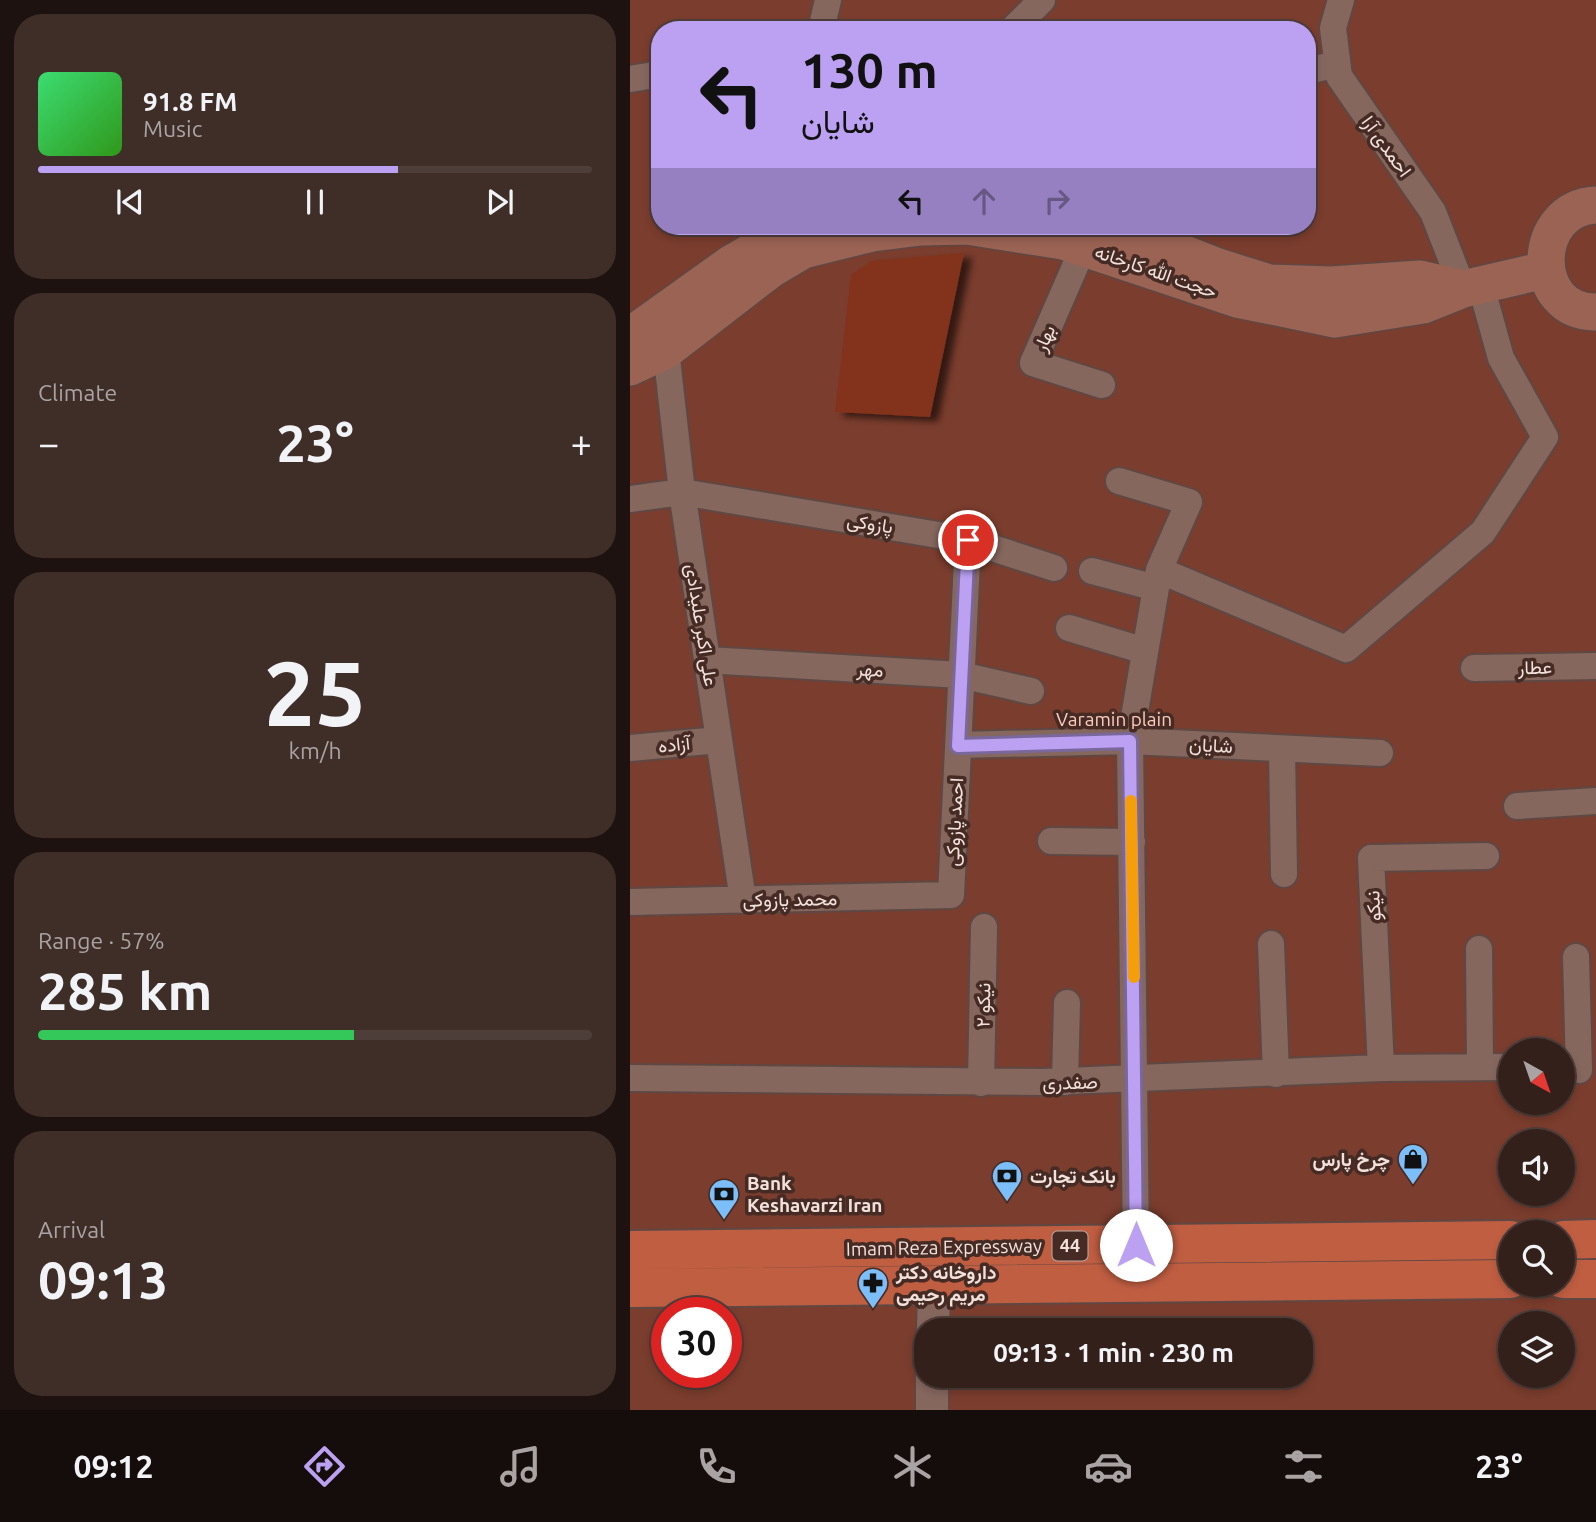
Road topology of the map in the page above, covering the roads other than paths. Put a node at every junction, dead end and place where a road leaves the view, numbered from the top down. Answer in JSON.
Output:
{"nodes":[{"id":1,"x":828,"y":0,"type":"edge"},
{"id":2,"x":1042,"y":0,"type":"edge"},
{"id":3,"x":1341,"y":0,"type":"edge"},
{"id":4,"x":823,"y":21,"type":"edge"},
{"id":5,"x":1021,"y":21,"type":"edge"},
{"id":6,"x":1337,"y":64,"type":"junction"},
{"id":7,"x":1316,"y":69,"type":"edge"},
{"id":8,"x":651,"y":76,"type":"edge"},
{"id":9,"x":630,"y":79,"type":"edge"},
{"id":10,"x":1596,"y":205,"type":"edge"},
{"id":11,"x":782,"y":235,"type":"edge"},
{"id":12,"x":864,"y":235,"type":"edge"},
{"id":13,"x":1099,"y":236,"type":"edge"},
{"id":14,"x":1545,"y":270,"type":"junction"},
{"id":15,"x":1472,"y":287,"type":"junction"},
{"id":16,"x":1596,"y":312,"type":"edge"},
{"id":17,"x":630,"y":336,"type":"edge"},
{"id":18,"x":666,"y":350,"type":"junction"},
{"id":19,"x":630,"y":367,"type":"edge"},
{"id":20,"x":1102,"y":385,"type":"dead end"},
{"id":21,"x":1119,"y":481,"type":"dead end"},
{"id":22,"x":682,"y":492,"type":"junction"},
{"id":23,"x":630,"y":499,"type":"edge"},
{"id":24,"x":968,"y":540,"type":"junction"},
{"id":25,"x":1054,"y":568,"type":"dead end"},
{"id":26,"x":1092,"y":571,"type":"dead end"},
{"id":27,"x":1157,"y":579,"type":"junction"},
{"id":28,"x":1069,"y":628,"type":"dead end"},
{"id":29,"x":1145,"y":651,"type":"junction"},
{"id":30,"x":707,"y":660,"type":"junction"},
{"id":31,"x":1596,"y":666,"type":"edge"},
{"id":32,"x":1474,"y":668,"type":"dead end"},
{"id":33,"x":961,"y":675,"type":"junction"},
{"id":34,"x":1031,"y":691,"type":"dead end"},
{"id":35,"x":719,"y":740,"type":"junction"},
{"id":36,"x":1130,"y":741,"type":"junction"},
{"id":37,"x":958,"y":746,"type":"junction"},
{"id":38,"x":630,"y":748,"type":"edge"},
{"id":39,"x":1282,"y":749,"type":"junction"},
{"id":40,"x":1380,"y":753,"type":"dead end"},
{"id":41,"x":1596,"y":801,"type":"edge"},
{"id":42,"x":1517,"y":806,"type":"dead end"},
{"id":43,"x":1051,"y":841,"type":"dead end"},
{"id":44,"x":1132,"y":842,"type":"junction"},
{"id":45,"x":1486,"y":856,"type":"dead end"},
{"id":46,"x":1284,"y":874,"type":"dead end"},
{"id":47,"x":951,"y":895,"type":"joint"},
{"id":48,"x":743,"y":900,"type":"junction"},
{"id":49,"x":630,"y":902,"type":"edge"},
{"id":50,"x":984,"y":927,"type":"dead end"},
{"id":51,"x":1271,"y":944,"type":"dead end"},
{"id":52,"x":1479,"y":949,"type":"dead end"},
{"id":53,"x":1576,"y":957,"type":"dead end"},
{"id":54,"x":1067,"y":1003,"type":"dead end"},
{"id":55,"x":1480,"y":1066,"type":"junction"},
{"id":56,"x":1498,"y":1067,"type":"edge"},
{"id":57,"x":1381,"y":1069,"type":"junction"},
{"id":58,"x":1579,"y":1070,"type":"edge"},
{"id":59,"x":1276,"y":1073,"type":"junction"},
{"id":60,"x":630,"y":1078,"type":"edge"},
{"id":61,"x":1136,"y":1080,"type":"junction"},
{"id":62,"x":1065,"y":1082,"type":"junction"},
{"id":63,"x":981,"y":1083,"type":"junction"},
{"id":64,"x":1596,"y":1239,"type":"edge"},
{"id":65,"x":1498,"y":1240,"type":"edge"},
{"id":66,"x":1575,"y":1240,"type":"edge"},
{"id":67,"x":1136,"y":1245,"type":"junction"},
{"id":68,"x":630,"y":1250,"type":"edge"},
{"id":69,"x":1498,"y":1279,"type":"edge"},
{"id":70,"x":1575,"y":1279,"type":"edge"},
{"id":71,"x":1596,"y":1279,"type":"edge"},
{"id":72,"x":934,"y":1284,"type":"junction"},
{"id":73,"x":630,"y":1288,"type":"edge"},
{"id":74,"x":933,"y":1318,"type":"edge"},
{"id":75,"x":932,"y":1388,"type":"edge"},
{"id":76,"x":932,"y":1410,"type":"edge"}],
"edges":[{"from":1,"to":4,"type":"street"},
{"from":2,"to":5,"type":"street"},
{"from":3,"to":6,"type":"street","name":"احمدی آرا"},
{"from":6,"to":7,"type":"street"},
{"from":6,"to":15,"type":"street","name":"احمدی آرا"},
{"from":8,"to":9,"type":"street"},
{"from":10,"to":14,"type":"main road"},
{"from":11,"to":17,"type":"main road"},
{"from":12,"to":18,"type":"main road","name":"حجت الله کارخانه"},
{"from":13,"to":15,"type":"main road","name":"حجت الله کارخانه"},
{"from":13,"to":20,"type":"street","name":"بهار"},
{"from":14,"to":15,"type":"main road","name":"حجت الله کارخانه"},
{"from":14,"to":16,"type":"main road"},
{"from":15,"to":27,"type":"street","name":"احمدی آرا"},
{"from":18,"to":19,"type":"main road","name":"حجت الله کارخانه"},
{"from":18,"to":22,"type":"street","name":"علی اکبر علیدادی"},
{"from":21,"to":27,"type":"street"},
{"from":22,"to":23,"type":"street","name":"پازوکی"},
{"from":22,"to":24,"type":"street","name":"پازوکی"},
{"from":22,"to":30,"type":"street","name":"علی اکبر علیدادی"},
{"from":24,"to":25,"type":"street","name":"پازوکی"},
{"from":24,"to":33,"type":"street","name":"احمد پازوکی"},
{"from":26,"to":27,"type":"street"},
{"from":27,"to":29,"type":"street"},
{"from":28,"to":29,"type":"street"},
{"from":29,"to":36,"type":"street"},
{"from":30,"to":33,"type":"street","name":"مهر"},
{"from":30,"to":35,"type":"street","name":"علی اکبر علیدادی"},
{"from":31,"to":32,"type":"street","name":"عطار"},
{"from":33,"to":34,"type":"street","name":"مهر"},
{"from":33,"to":37,"type":"street","name":"احمد پازوکی"},
{"from":35,"to":38,"type":"street","name":"آزاده"},
{"from":35,"to":48,"type":"street","name":"علی اکبر علیدادی"},
{"from":36,"to":37,"type":"street","name":"شایان"},
{"from":36,"to":39,"type":"street","name":"شایان"},
{"from":36,"to":44,"type":"street"},
{"from":37,"to":47,"type":"street","name":"احمد پازوکی"},
{"from":39,"to":40,"type":"street","name":"شایان"},
{"from":39,"to":46,"type":"street"},
{"from":41,"to":42,"type":"street"},
{"from":43,"to":44,"type":"street"},
{"from":44,"to":61,"type":"street"},
{"from":45,"to":57,"type":"street","name":"نیکو"},
{"from":47,"to":48,"type":"street","name":"محمد پازوکی"},
{"from":48,"to":49,"type":"street","name":"محمد پازوکی"},
{"from":50,"to":63,"type":"street","name":"نیکو ۲"},
{"from":51,"to":59,"type":"street"},
{"from":52,"to":55,"type":"street"},
{"from":53,"to":58,"type":"street"},
{"from":54,"to":62,"type":"street"},
{"from":55,"to":56,"type":"street","name":"صفدری"},
{"from":55,"to":57,"type":"street","name":"صفدری"},
{"from":57,"to":59,"type":"street","name":"صفدری"},
{"from":59,"to":61,"type":"street","name":"صفدری"},
{"from":60,"to":63,"type":"street","name":"صفدری"},
{"from":61,"to":62,"type":"street","name":"صفدری"},
{"from":61,"to":67,"type":"street"},
{"from":62,"to":63,"type":"street","name":"صفدری"},
{"from":64,"to":66,"type":"highway"},
{"from":65,"to":67,"type":"highway","name":"Imam Reza Expressway","number":"44"},
{"from":67,"to":68,"type":"highway","name":"Imam Reza Expressway","number":"44"},
{"from":69,"to":72,"type":"highway","name":"Imam Reza Expressway","number":"44"},
{"from":70,"to":71,"type":"highway"},
{"from":72,"to":73,"type":"highway","name":"Imam Reza Expressway","number":"44"},
{"from":72,"to":74,"type":"street"},
{"from":75,"to":76,"type":"street"}]}
